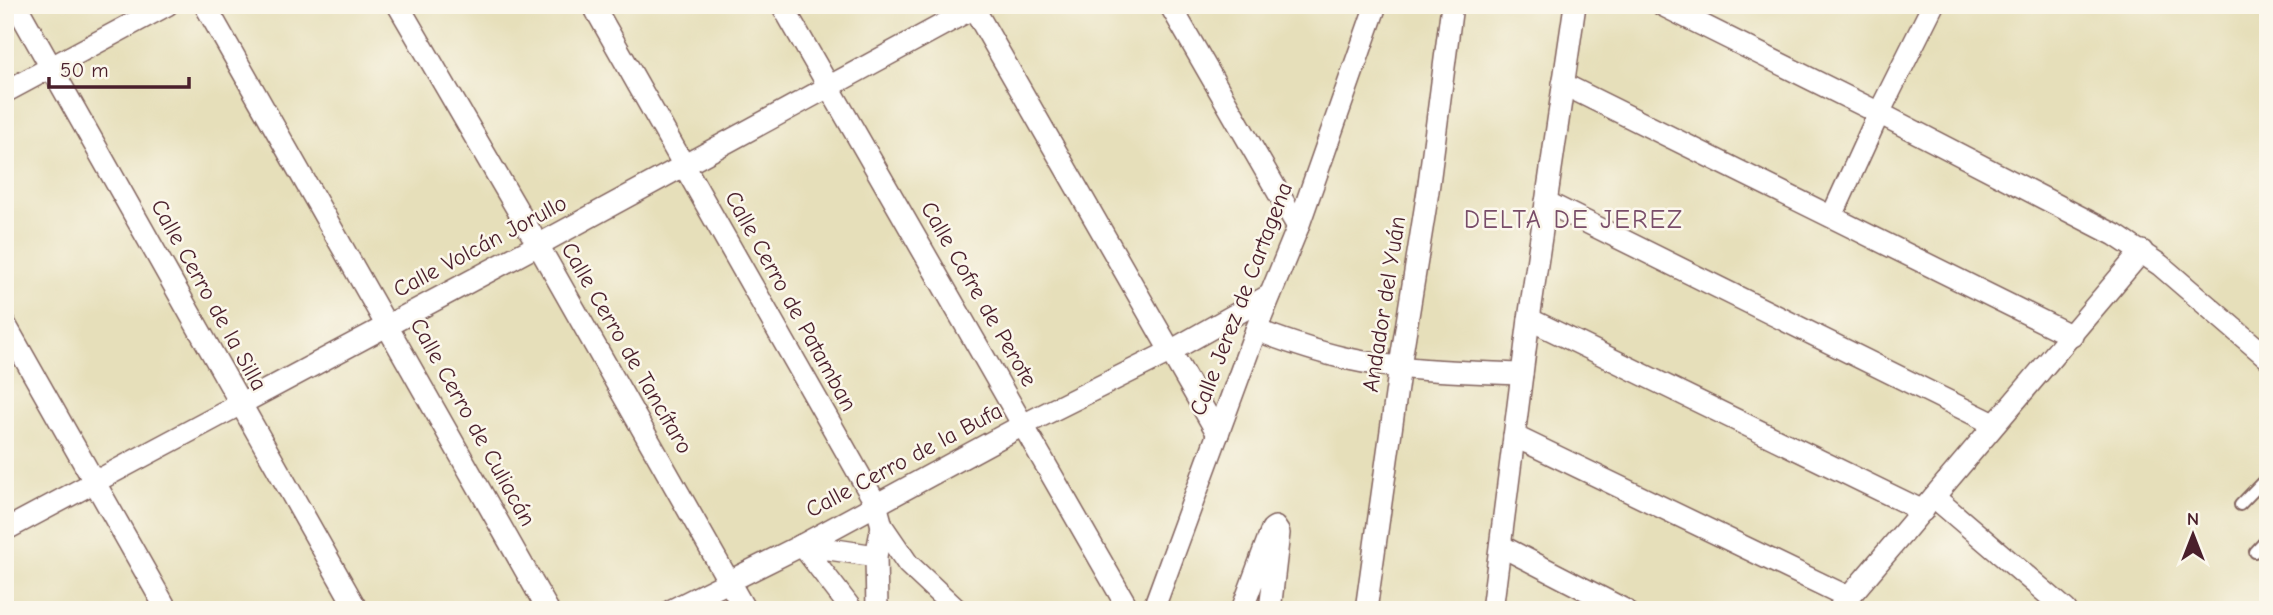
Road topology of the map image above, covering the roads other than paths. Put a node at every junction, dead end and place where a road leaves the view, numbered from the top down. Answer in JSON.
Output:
{"nodes":[{"id":1,"x":16,"y":5,"type":"edge"},
{"id":2,"x":167,"y":5,"type":"edge"},
{"id":3,"x":205,"y":5,"type":"edge"},
{"id":4,"x":398,"y":5,"type":"edge"},
{"id":5,"x":593,"y":5,"type":"edge"},
{"id":6,"x":782,"y":5,"type":"edge"},
{"id":7,"x":1170,"y":5,"type":"edge"},
{"id":8,"x":1452,"y":5,"type":"edge"},
{"id":9,"x":1575,"y":5,"type":"edge"},
{"id":10,"x":1662,"y":5,"type":"edge"},
{"id":11,"x":975,"y":6,"type":"edge"},
{"id":12,"x":1926,"y":8,"type":"edge"},
{"id":13,"x":1369,"y":10,"type":"edge"},
{"id":14,"x":52,"y":67,"type":"junction"},
{"id":15,"x":1563,"y":84,"type":"junction"},
{"id":16,"x":830,"y":88,"type":"junction"},
{"id":17,"x":5,"y":92,"type":"edge"},
{"id":18,"x":1880,"y":113,"type":"junction"},
{"id":19,"x":685,"y":165,"type":"junction"},
{"id":20,"x":1546,"y":202,"type":"junction"},
{"id":21,"x":1832,"y":216,"type":"junction"},
{"id":22,"x":1298,"y":227,"type":"junction"},
{"id":23,"x":538,"y":246,"type":"junction"},
{"id":24,"x":2142,"y":251,"type":"junction"},
{"id":25,"x":1270,"y":295,"type":"junction"},
{"id":26,"x":1529,"y":319,"type":"junction"},
{"id":27,"x":5,"y":324,"type":"edge"},
{"id":28,"x":388,"y":326,"type":"junction"},
{"id":29,"x":1256,"y":330,"type":"junction"},
{"id":30,"x":2071,"y":336,"type":"junction"},
{"id":31,"x":1169,"y":352,"type":"junction"},
{"id":32,"x":2268,"y":358,"type":"edge"},
{"id":33,"x":1400,"y":366,"type":"junction"},
{"id":34,"x":1522,"y":374,"type":"junction"},
{"id":35,"x":239,"y":404,"type":"junction"},
{"id":36,"x":1994,"y":424,"type":"junction"},
{"id":37,"x":1023,"y":425,"type":"junction"},
{"id":38,"x":1218,"y":434,"type":"junction"},
{"id":39,"x":1514,"y":436,"type":"junction"},
{"id":40,"x":2268,"y":476,"type":"edge"},
{"id":41,"x":94,"y":482,"type":"junction"},
{"id":42,"x":1928,"y":504,"type":"junction"},
{"id":43,"x":876,"y":505,"type":"junction"},
{"id":44,"x":2240,"y":505,"type":"dead end"},
{"id":45,"x":882,"y":526,"type":"junction"},
{"id":46,"x":5,"y":530,"type":"edge"},
{"id":47,"x":2268,"y":538,"type":"edge"},
{"id":48,"x":802,"y":545,"type":"junction"},
{"id":49,"x":1501,"y":546,"type":"junction"},
{"id":50,"x":2255,"y":552,"type":"dead end"},
{"id":51,"x":876,"y":556,"type":"junction"},
{"id":52,"x":729,"y":580,"type":"junction"},
{"id":53,"x":1843,"y":604,"type":"edge"},
{"id":54,"x":167,"y":610,"type":"edge"},
{"id":55,"x":356,"y":610,"type":"edge"},
{"id":56,"x":548,"y":610,"type":"edge"},
{"id":57,"x":672,"y":610,"type":"edge"},
{"id":58,"x":745,"y":610,"type":"edge"},
{"id":59,"x":852,"y":610,"type":"edge"},
{"id":60,"x":877,"y":610,"type":"edge"},
{"id":61,"x":957,"y":610,"type":"edge"},
{"id":62,"x":1129,"y":610,"type":"edge"},
{"id":63,"x":1153,"y":610,"type":"edge"},
{"id":64,"x":1242,"y":610,"type":"edge"},
{"id":65,"x":1269,"y":610,"type":"edge"},
{"id":66,"x":1366,"y":610,"type":"edge"},
{"id":67,"x":1492,"y":610,"type":"edge"},
{"id":68,"x":1625,"y":610,"type":"edge"},
{"id":69,"x":2066,"y":610,"type":"edge"}],
"edges":[{"from":1,"to":14,"type":"street","name":"Calle Cerro de la Silla"},
{"from":2,"to":14,"type":"street"},
{"from":3,"to":28,"type":"street","name":"Calle Cerro de Culiacán"},
{"from":4,"to":23,"type":"street","name":"Calle Cerro de Tancítaro"},
{"from":5,"to":19,"type":"street","name":"Calle Cerro de Patamban"},
{"from":6,"to":16,"type":"street","name":"Calle Cofre de Perote"},
{"from":7,"to":22,"type":"street"},
{"from":8,"to":33,"type":"street","name":"Andador del Yuán"},
{"from":9,"to":15,"type":"street"},
{"from":10,"to":18,"type":"street"},
{"from":11,"to":16,"type":"street","name":"Calle Volcán Jorullo"},
{"from":11,"to":31,"type":"street"},
{"from":12,"to":18,"type":"street"},
{"from":13,"to":22,"type":"street","name":"Calle Jerez de Cartagena"},
{"from":14,"to":17,"type":"street"},
{"from":14,"to":35,"type":"street","name":"Calle Cerro de la Silla"},
{"from":15,"to":20,"type":"street"},
{"from":15,"to":21,"type":"street"},
{"from":16,"to":19,"type":"street","name":"Calle Volcán Jorullo"},
{"from":16,"to":37,"type":"street","name":"Calle Cofre de Perote"},
{"from":18,"to":21,"type":"street"},
{"from":18,"to":24,"type":"street"},
{"from":19,"to":23,"type":"street","name":"Calle Volcán Jorullo"},
{"from":19,"to":43,"type":"street","name":"Calle Cerro de Patamban"},
{"from":20,"to":26,"type":"street"},
{"from":20,"to":36,"type":"street"},
{"from":21,"to":30,"type":"street"},
{"from":22,"to":25,"type":"street","name":"Calle Jerez de Cartagena"},
{"from":23,"to":28,"type":"street","name":"Calle Volcán Jorullo"},
{"from":23,"to":52,"type":"street","name":"Calle Cerro de Tancítaro"},
{"from":24,"to":30,"type":"street"},
{"from":24,"to":32,"type":"street"},
{"from":25,"to":29,"type":"street","name":"Calle Jerez de Cartagena"},
{"from":25,"to":31,"type":"street","name":"Calle Cerro de la Bufa"},
{"from":26,"to":34,"type":"street"},
{"from":26,"to":42,"type":"street"},
{"from":27,"to":41,"type":"street"},
{"from":28,"to":35,"type":"street","name":"Calle Volcán Jorullo"},
{"from":28,"to":56,"type":"street","name":"Calle Cerro de Culiacán"},
{"from":29,"to":33,"type":"street"},
{"from":29,"to":38,"type":"street","name":"Calle Jerez de Cartagena"},
{"from":30,"to":36,"type":"street"},
{"from":31,"to":37,"type":"street","name":"Calle Cerro de la Bufa"},
{"from":31,"to":38,"type":"street"},
{"from":33,"to":34,"type":"street"},
{"from":33,"to":66,"type":"street","name":"Andador del Yuán"},
{"from":34,"to":39,"type":"street"},
{"from":35,"to":41,"type":"street","name":"Calle Volcán Jorullo"},
{"from":35,"to":55,"type":"street","name":"Calle Cerro de la Silla"},
{"from":36,"to":42,"type":"street"},
{"from":37,"to":43,"type":"street","name":"Calle Cerro de la Bufa"},
{"from":37,"to":62,"type":"street","name":"Calle Cofre de Perote"},
{"from":38,"to":63,"type":"street","name":"Calle Jerez de Cartagena"},
{"from":39,"to":49,"type":"street"},
{"from":39,"to":53,"type":"street"},
{"from":40,"to":44,"type":"lane"},
{"from":41,"to":46,"type":"street","name":"Calle Volcán Jorullo"},
{"from":41,"to":54,"type":"street"},
{"from":42,"to":53,"type":"street"},
{"from":42,"to":69,"type":"street"},
{"from":43,"to":45,"type":"street","name":"Calle Cerro de Patamban"},
{"from":43,"to":48,"type":"street","name":"Calle Cerro de la Bufa"},
{"from":45,"to":51,"type":"street"},
{"from":45,"to":61,"type":"street","name":"Calle Cerro de Patamban"},
{"from":47,"to":50,"type":"lane"},
{"from":48,"to":51,"type":"street"},
{"from":48,"to":52,"type":"street","name":"Calle Cerro de la Bufa"},
{"from":48,"to":59,"type":"street"},
{"from":49,"to":67,"type":"street"},
{"from":49,"to":68,"type":"street"},
{"from":51,"to":60,"type":"street"},
{"from":52,"to":57,"type":"street","name":"Calle Cerro de la Bufa"},
{"from":52,"to":58,"type":"street","name":"Calle Cerro de Tancítaro"},
{"from":64,"to":65,"type":"street"}]}
